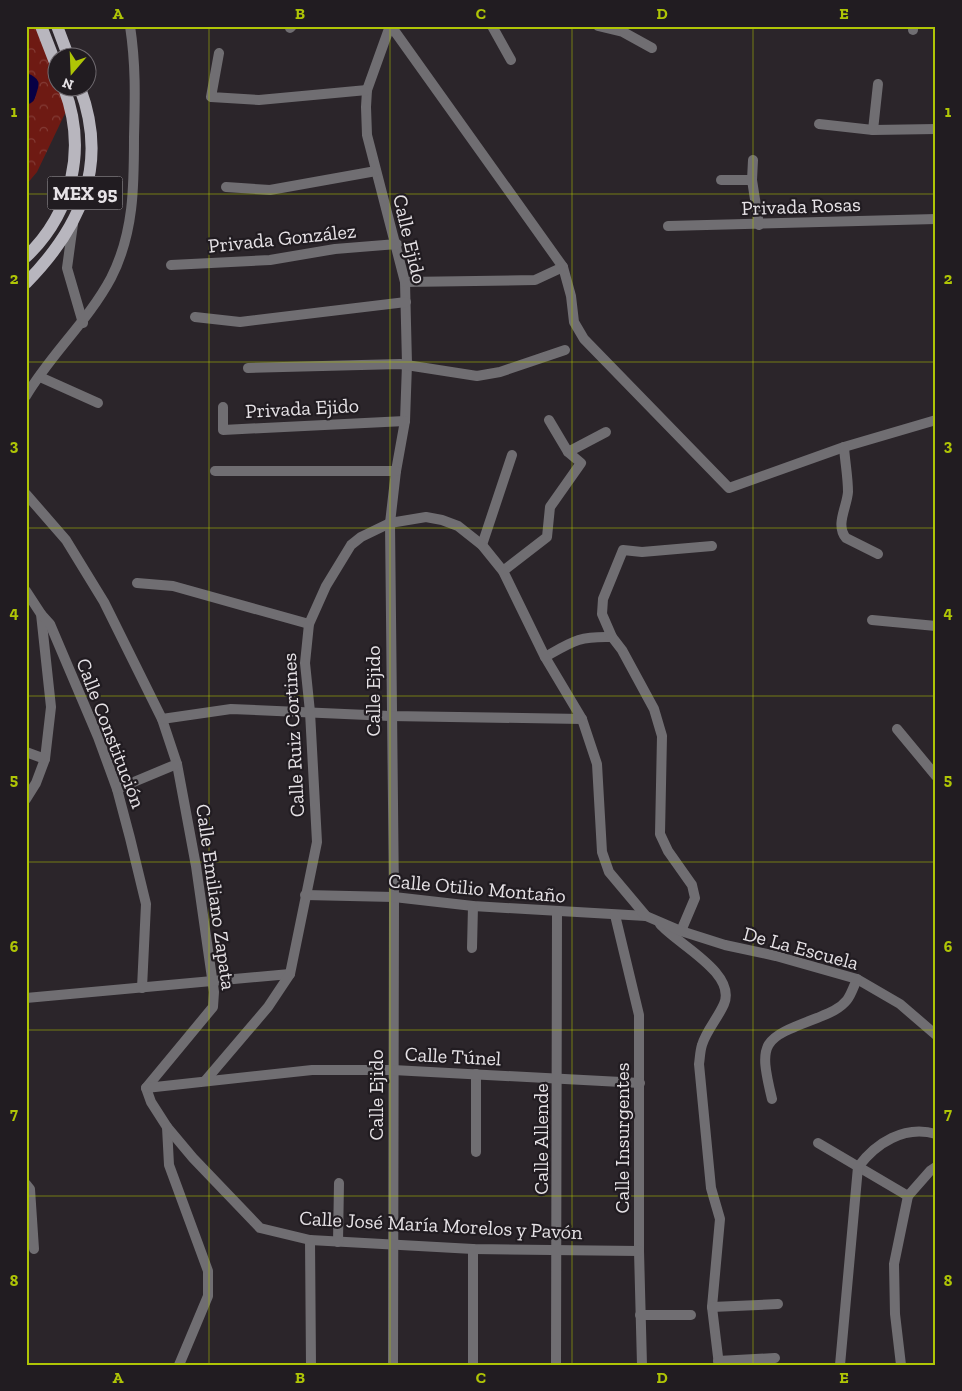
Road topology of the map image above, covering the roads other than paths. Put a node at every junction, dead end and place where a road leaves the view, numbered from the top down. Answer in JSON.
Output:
{"nodes":[{"id":1,"x":41,"y":26,"type":"edge"},
{"id":2,"x":57,"y":26,"type":"edge"},
{"id":3,"x":130,"y":26,"type":"edge"},
{"id":4,"x":390,"y":26,"type":"edge"},
{"id":5,"x":492,"y":26,"type":"edge"},
{"id":6,"x":598,"y":26,"type":"edge"},
{"id":7,"x":50,"y":48,"type":"edge"},
{"id":8,"x":65,"y":48,"type":"edge"},
{"id":9,"x":652,"y":48,"type":"dead end"},
{"id":10,"x":219,"y":53,"type":"dead end"},
{"id":11,"x":511,"y":60,"type":"dead end"},
{"id":12,"x":878,"y":84,"type":"dead end"},
{"id":13,"x":367,"y":90,"type":"junction"},
{"id":14,"x":68,"y":98,"type":"edge"},
{"id":15,"x":83,"y":98,"type":"edge"},
{"id":16,"x":819,"y":124,"type":"dead end"},
{"id":17,"x":936,"y":129,"type":"edge"},
{"id":18,"x":873,"y":130,"type":"junction"},
{"id":19,"x":753,"y":160,"type":"dead end"},
{"id":20,"x":376,"y":172,"type":"junction"},
{"id":21,"x":721,"y":180,"type":"dead end"},
{"id":22,"x":752,"y":180,"type":"junction"},
{"id":23,"x":226,"y":187,"type":"dead end"},
{"id":24,"x":936,"y":219,"type":"edge"},
{"id":25,"x":73,"y":224,"type":"junction"},
{"id":26,"x":759,"y":225,"type":"junction"},
{"id":27,"x":668,"y":226,"type":"dead end"},
{"id":28,"x":397,"y":244,"type":"junction"},
{"id":29,"x":26,"y":257,"type":"edge"},
{"id":30,"x":171,"y":265,"type":"dead end"},
{"id":31,"x":563,"y":267,"type":"junction"},
{"id":32,"x":26,"y":282,"type":"edge"},
{"id":33,"x":405,"y":282,"type":"junction"},
{"id":34,"x":406,"y":302,"type":"junction"},
{"id":35,"x":195,"y":317,"type":"dead end"},
{"id":36,"x":83,"y":323,"type":"junction"},
{"id":37,"x":565,"y":350,"type":"dead end"},
{"id":38,"x":408,"y":364,"type":"junction"},
{"id":39,"x":248,"y":368,"type":"dead end"},
{"id":40,"x":40,"y":377,"type":"junction"},
{"id":41,"x":26,"y":396,"type":"edge"},
{"id":42,"x":98,"y":403,"type":"dead end"},
{"id":43,"x":223,"y":407,"type":"dead end"},
{"id":44,"x":549,"y":420,"type":"dead end"},
{"id":45,"x":936,"y":420,"type":"edge"},
{"id":46,"x":405,"y":421,"type":"junction"},
{"id":47,"x":606,"y":432,"type":"dead end"},
{"id":48,"x":844,"y":447,"type":"junction"},
{"id":49,"x":568,"y":452,"type":"junction"},
{"id":50,"x":512,"y":455,"type":"dead end"},
{"id":51,"x":215,"y":471,"type":"dead end"},
{"id":52,"x":396,"y":471,"type":"junction"},
{"id":53,"x":26,"y":494,"type":"edge"},
{"id":54,"x":390,"y":523,"type":"junction"},
{"id":55,"x":482,"y":545,"type":"junction"},
{"id":56,"x":712,"y":546,"type":"dead end"},
{"id":57,"x":878,"y":554,"type":"dead end"},
{"id":58,"x":503,"y":571,"type":"junction"},
{"id":59,"x":137,"y":583,"type":"dead end"},
{"id":60,"x":26,"y":591,"type":"edge"},
{"id":61,"x":42,"y":614,"type":"junction"},
{"id":62,"x":872,"y":620,"type":"dead end"},
{"id":63,"x":309,"y":624,"type":"junction"},
{"id":64,"x":936,"y":626,"type":"edge"},
{"id":65,"x":612,"y":637,"type":"junction"},
{"id":66,"x":545,"y":657,"type":"junction"},
{"id":67,"x":310,"y":712,"type":"junction"},
{"id":68,"x":390,"y":716,"type":"junction"},
{"id":69,"x":162,"y":719,"type":"junction"},
{"id":70,"x":582,"y":719,"type":"junction"},
{"id":71,"x":897,"y":729,"type":"dead end"},
{"id":72,"x":26,"y":752,"type":"edge"},
{"id":73,"x":45,"y":759,"type":"junction"},
{"id":74,"x":177,"y":764,"type":"junction"},
{"id":75,"x":936,"y":776,"type":"edge"},
{"id":76,"x":117,"y":789,"type":"junction"},
{"id":77,"x":26,"y":799,"type":"edge"},
{"id":78,"x":305,"y":895,"type":"junction"},
{"id":79,"x":394,"y":897,"type":"junction"},
{"id":80,"x":473,"y":906,"type":"junction"},
{"id":81,"x":557,"y":912,"type":"junction"},
{"id":82,"x":615,"y":915,"type":"junction"},
{"id":83,"x":646,"y":916,"type":"junction"},
{"id":84,"x":657,"y":922,"type":"junction"},
{"id":85,"x":681,"y":931,"type":"junction"},
{"id":86,"x":472,"y":948,"type":"dead end"},
{"id":87,"x":290,"y":974,"type":"junction"},
{"id":88,"x":212,"y":979,"type":"junction"},
{"id":89,"x":857,"y":979,"type":"junction"},
{"id":90,"x":142,"y":988,"type":"junction"},
{"id":91,"x":26,"y":998,"type":"edge"},
{"id":92,"x":936,"y":1035,"type":"edge"},
{"id":93,"x":393,"y":1070,"type":"junction"},
{"id":94,"x":476,"y":1074,"type":"junction"},
{"id":95,"x":558,"y":1079,"type":"junction"},
{"id":96,"x":205,"y":1081,"type":"junction"},
{"id":97,"x":640,"y":1083,"type":"junction"},
{"id":98,"x":146,"y":1088,"type":"junction"},
{"id":99,"x":772,"y":1099,"type":"dead end"},
{"id":100,"x":167,"y":1127,"type":"junction"},
{"id":101,"x":936,"y":1134,"type":"edge"},
{"id":102,"x":818,"y":1143,"type":"dead end"},
{"id":103,"x":476,"y":1152,"type":"dead end"},
{"id":104,"x":858,"y":1167,"type":"junction"},
{"id":105,"x":936,"y":1167,"type":"edge"},
{"id":106,"x":26,"y":1184,"type":"edge"},
{"id":107,"x":339,"y":1184,"type":"dead end"},
{"id":108,"x":908,"y":1196,"type":"junction"},
{"id":109,"x":310,"y":1240,"type":"junction"},
{"id":110,"x":338,"y":1242,"type":"junction"},
{"id":111,"x":393,"y":1244,"type":"junction"},
{"id":112,"x":34,"y":1249,"type":"dead end"},
{"id":113,"x":473,"y":1249,"type":"junction"},
{"id":114,"x":558,"y":1251,"type":"junction"},
{"id":115,"x":639,"y":1251,"type":"junction"},
{"id":116,"x":778,"y":1304,"type":"dead end"},
{"id":117,"x":712,"y":1307,"type":"junction"},
{"id":118,"x":640,"y":1315,"type":"junction"},
{"id":119,"x":691,"y":1315,"type":"dead end"},
{"id":120,"x":775,"y":1358,"type":"dead end"},
{"id":121,"x":719,"y":1363,"type":"edge"},
{"id":122,"x":179,"y":1365,"type":"edge"},
{"id":123,"x":310,"y":1365,"type":"edge"},
{"id":124,"x":393,"y":1365,"type":"edge"},
{"id":125,"x":473,"y":1365,"type":"edge"},
{"id":126,"x":556,"y":1365,"type":"edge"},
{"id":127,"x":642,"y":1365,"type":"edge"},
{"id":128,"x":840,"y":1365,"type":"edge"},
{"id":129,"x":901,"y":1365,"type":"edge"}],
"edges":[{"from":1,"to":7,"type":"main road"},
{"from":2,"to":8,"type":"main road"},
{"from":3,"to":36,"type":"street"},
{"from":4,"to":13,"type":"street","name":"Calle Ejido"},
{"from":4,"to":31,"type":"street"},
{"from":5,"to":11,"type":"street"},
{"from":6,"to":9,"type":"street"},
{"from":10,"to":13,"type":"street"},
{"from":12,"to":18,"type":"street"},
{"from":13,"to":20,"type":"street","name":"Calle Ejido"},
{"from":14,"to":29,"type":"main road","number":"MEX 95"},
{"from":15,"to":25,"type":"main road","number":"MEX 95"},
{"from":16,"to":18,"type":"street"},
{"from":17,"to":18,"type":"street"},
{"from":19,"to":22,"type":"street"},
{"from":20,"to":23,"type":"street"},
{"from":20,"to":28,"type":"street","name":"Calle Ejido"},
{"from":21,"to":22,"type":"street"},
{"from":22,"to":26,"type":"street"},
{"from":24,"to":26,"type":"street","name":"Privada Rosas"},
{"from":25,"to":32,"type":"main road","number":"MEX 95"},
{"from":25,"to":36,"type":"street"},
{"from":26,"to":27,"type":"street","name":"Privada Rosas"},
{"from":28,"to":30,"type":"street","name":"Privada González"},
{"from":28,"to":33,"type":"street","name":"Calle Ejido"},
{"from":31,"to":33,"type":"street"},
{"from":31,"to":48,"type":"street"},
{"from":33,"to":34,"type":"street","name":"Calle Ejido"},
{"from":34,"to":35,"type":"street"},
{"from":34,"to":38,"type":"street","name":"Calle Ejido"},
{"from":36,"to":40,"type":"street"},
{"from":37,"to":38,"type":"street"},
{"from":38,"to":39,"type":"street"},
{"from":38,"to":46,"type":"street","name":"Calle Ejido"},
{"from":40,"to":41,"type":"street"},
{"from":40,"to":42,"type":"street"},
{"from":43,"to":46,"type":"street","name":"Privada Ejido"},
{"from":44,"to":49,"type":"street"},
{"from":45,"to":48,"type":"street"},
{"from":46,"to":52,"type":"street","name":"Calle Ejido"},
{"from":47,"to":49,"type":"street"},
{"from":48,"to":57,"type":"street"},
{"from":49,"to":58,"type":"street"},
{"from":50,"to":55,"type":"street"},
{"from":51,"to":52,"type":"street"},
{"from":52,"to":54,"type":"street","name":"Calle Ejido"},
{"from":53,"to":69,"type":"street","name":"Calle Emiliano Zapata"},
{"from":54,"to":55,"type":"street","name":"Calle Ruiz Cortines"},
{"from":54,"to":63,"type":"street","name":"Calle Ruiz Cortines"},
{"from":54,"to":68,"type":"street","name":"Calle Ejido"},
{"from":55,"to":58,"type":"street","name":"Calle Ruiz Cortines"},
{"from":56,"to":65,"type":"street"},
{"from":58,"to":66,"type":"street","name":"Calle Ruiz Cortines"},
{"from":59,"to":63,"type":"street"},
{"from":60,"to":61,"type":"street","name":"Calle Constitución"},
{"from":61,"to":73,"type":"street"},
{"from":61,"to":76,"type":"street","name":"Calle Constitución"},
{"from":62,"to":64,"type":"street"},
{"from":63,"to":67,"type":"street","name":"Calle Ruiz Cortines"},
{"from":65,"to":66,"type":"street"},
{"from":65,"to":85,"type":"street"},
{"from":66,"to":70,"type":"street","name":"Calle Ruiz Cortines"},
{"from":67,"to":68,"type":"street"},
{"from":67,"to":69,"type":"street"},
{"from":67,"to":78,"type":"street","name":"Calle Ruiz Cortines"},
{"from":68,"to":70,"type":"street"},
{"from":68,"to":79,"type":"street","name":"Calle Ejido"},
{"from":69,"to":74,"type":"street","name":"Calle Emiliano Zapata"},
{"from":70,"to":83,"type":"street","name":"Calle Ruiz Cortines"},
{"from":71,"to":75,"type":"street"},
{"from":72,"to":73,"type":"street"},
{"from":73,"to":77,"type":"street"},
{"from":74,"to":76,"type":"street"},
{"from":74,"to":88,"type":"street","name":"Calle Emiliano Zapata"},
{"from":76,"to":90,"type":"street","name":"Calle Constitución"},
{"from":78,"to":79,"type":"street","name":"Calle Otilio Montaño"},
{"from":78,"to":87,"type":"street","name":"Calle Ruiz Cortines"},
{"from":79,"to":80,"type":"street","name":"Calle Otilio Montaño"},
{"from":79,"to":93,"type":"street","name":"Calle Ejido"},
{"from":80,"to":81,"type":"street","name":"Calle Otilio Montaño"},
{"from":80,"to":86,"type":"street"},
{"from":81,"to":82,"type":"street","name":"Calle Otilio Montaño"},
{"from":81,"to":95,"type":"street","name":"Calle Allende"},
{"from":82,"to":83,"type":"street","name":"Calle Otilio Montaño"},
{"from":82,"to":97,"type":"street","name":"Calle Insurgentes"},
{"from":83,"to":84,"type":"street","name":"De La Escuela"},
{"from":84,"to":85,"type":"street","name":"De La Escuela"},
{"from":84,"to":117,"type":"street"},
{"from":85,"to":89,"type":"street","name":"De La Escuela"},
{"from":87,"to":88,"type":"street"},
{"from":87,"to":96,"type":"street","name":"Calle Ruiz Cortines"},
{"from":88,"to":90,"type":"street"},
{"from":88,"to":98,"type":"street","name":"Calle Emiliano Zapata"},
{"from":89,"to":92,"type":"street","name":"De La Escuela"},
{"from":89,"to":99,"type":"street"},
{"from":90,"to":91,"type":"street"},
{"from":93,"to":94,"type":"street","name":"Calle Túnel"},
{"from":93,"to":96,"type":"street","name":"Calle Túnel"},
{"from":93,"to":111,"type":"street","name":"Calle Ejido"},
{"from":94,"to":95,"type":"street","name":"Calle Túnel"},
{"from":94,"to":103,"type":"street"},
{"from":95,"to":97,"type":"street","name":"Calle Túnel"},
{"from":95,"to":114,"type":"street","name":"Calle Allende"},
{"from":96,"to":98,"type":"street","name":"Calle Túnel"},
{"from":97,"to":115,"type":"street","name":"Calle Insurgentes"},
{"from":98,"to":100,"type":"street"},
{"from":100,"to":109,"type":"street","name":"Calle José María Morelos y Pavón"},
{"from":100,"to":122,"type":"street"},
{"from":101,"to":104,"type":"street"},
{"from":102,"to":104,"type":"street"},
{"from":104,"to":108,"type":"street"},
{"from":104,"to":128,"type":"street"},
{"from":105,"to":108,"type":"street"},
{"from":106,"to":112,"type":"street"},
{"from":107,"to":110,"type":"street"},
{"from":108,"to":129,"type":"street"},
{"from":109,"to":110,"type":"street","name":"Calle José María Morelos y Pavón"},
{"from":109,"to":123,"type":"street"},
{"from":110,"to":111,"type":"street","name":"Calle José María Morelos y Pavón"},
{"from":111,"to":113,"type":"street","name":"Calle José María Morelos y Pavón"},
{"from":111,"to":124,"type":"street","name":"Calle Ejido"},
{"from":113,"to":114,"type":"street","name":"Calle José María Morelos y Pavón"},
{"from":113,"to":125,"type":"street"},
{"from":114,"to":115,"type":"street","name":"Calle José María Morelos y Pavón"},
{"from":114,"to":126,"type":"street","name":"Calle Allende"},
{"from":115,"to":118,"type":"street","name":"Calle Insurgentes"},
{"from":116,"to":117,"type":"street"},
{"from":117,"to":121,"type":"street"},
{"from":118,"to":119,"type":"street"},
{"from":118,"to":127,"type":"street","name":"Calle Insurgentes"},
{"from":120,"to":121,"type":"street"}]}
